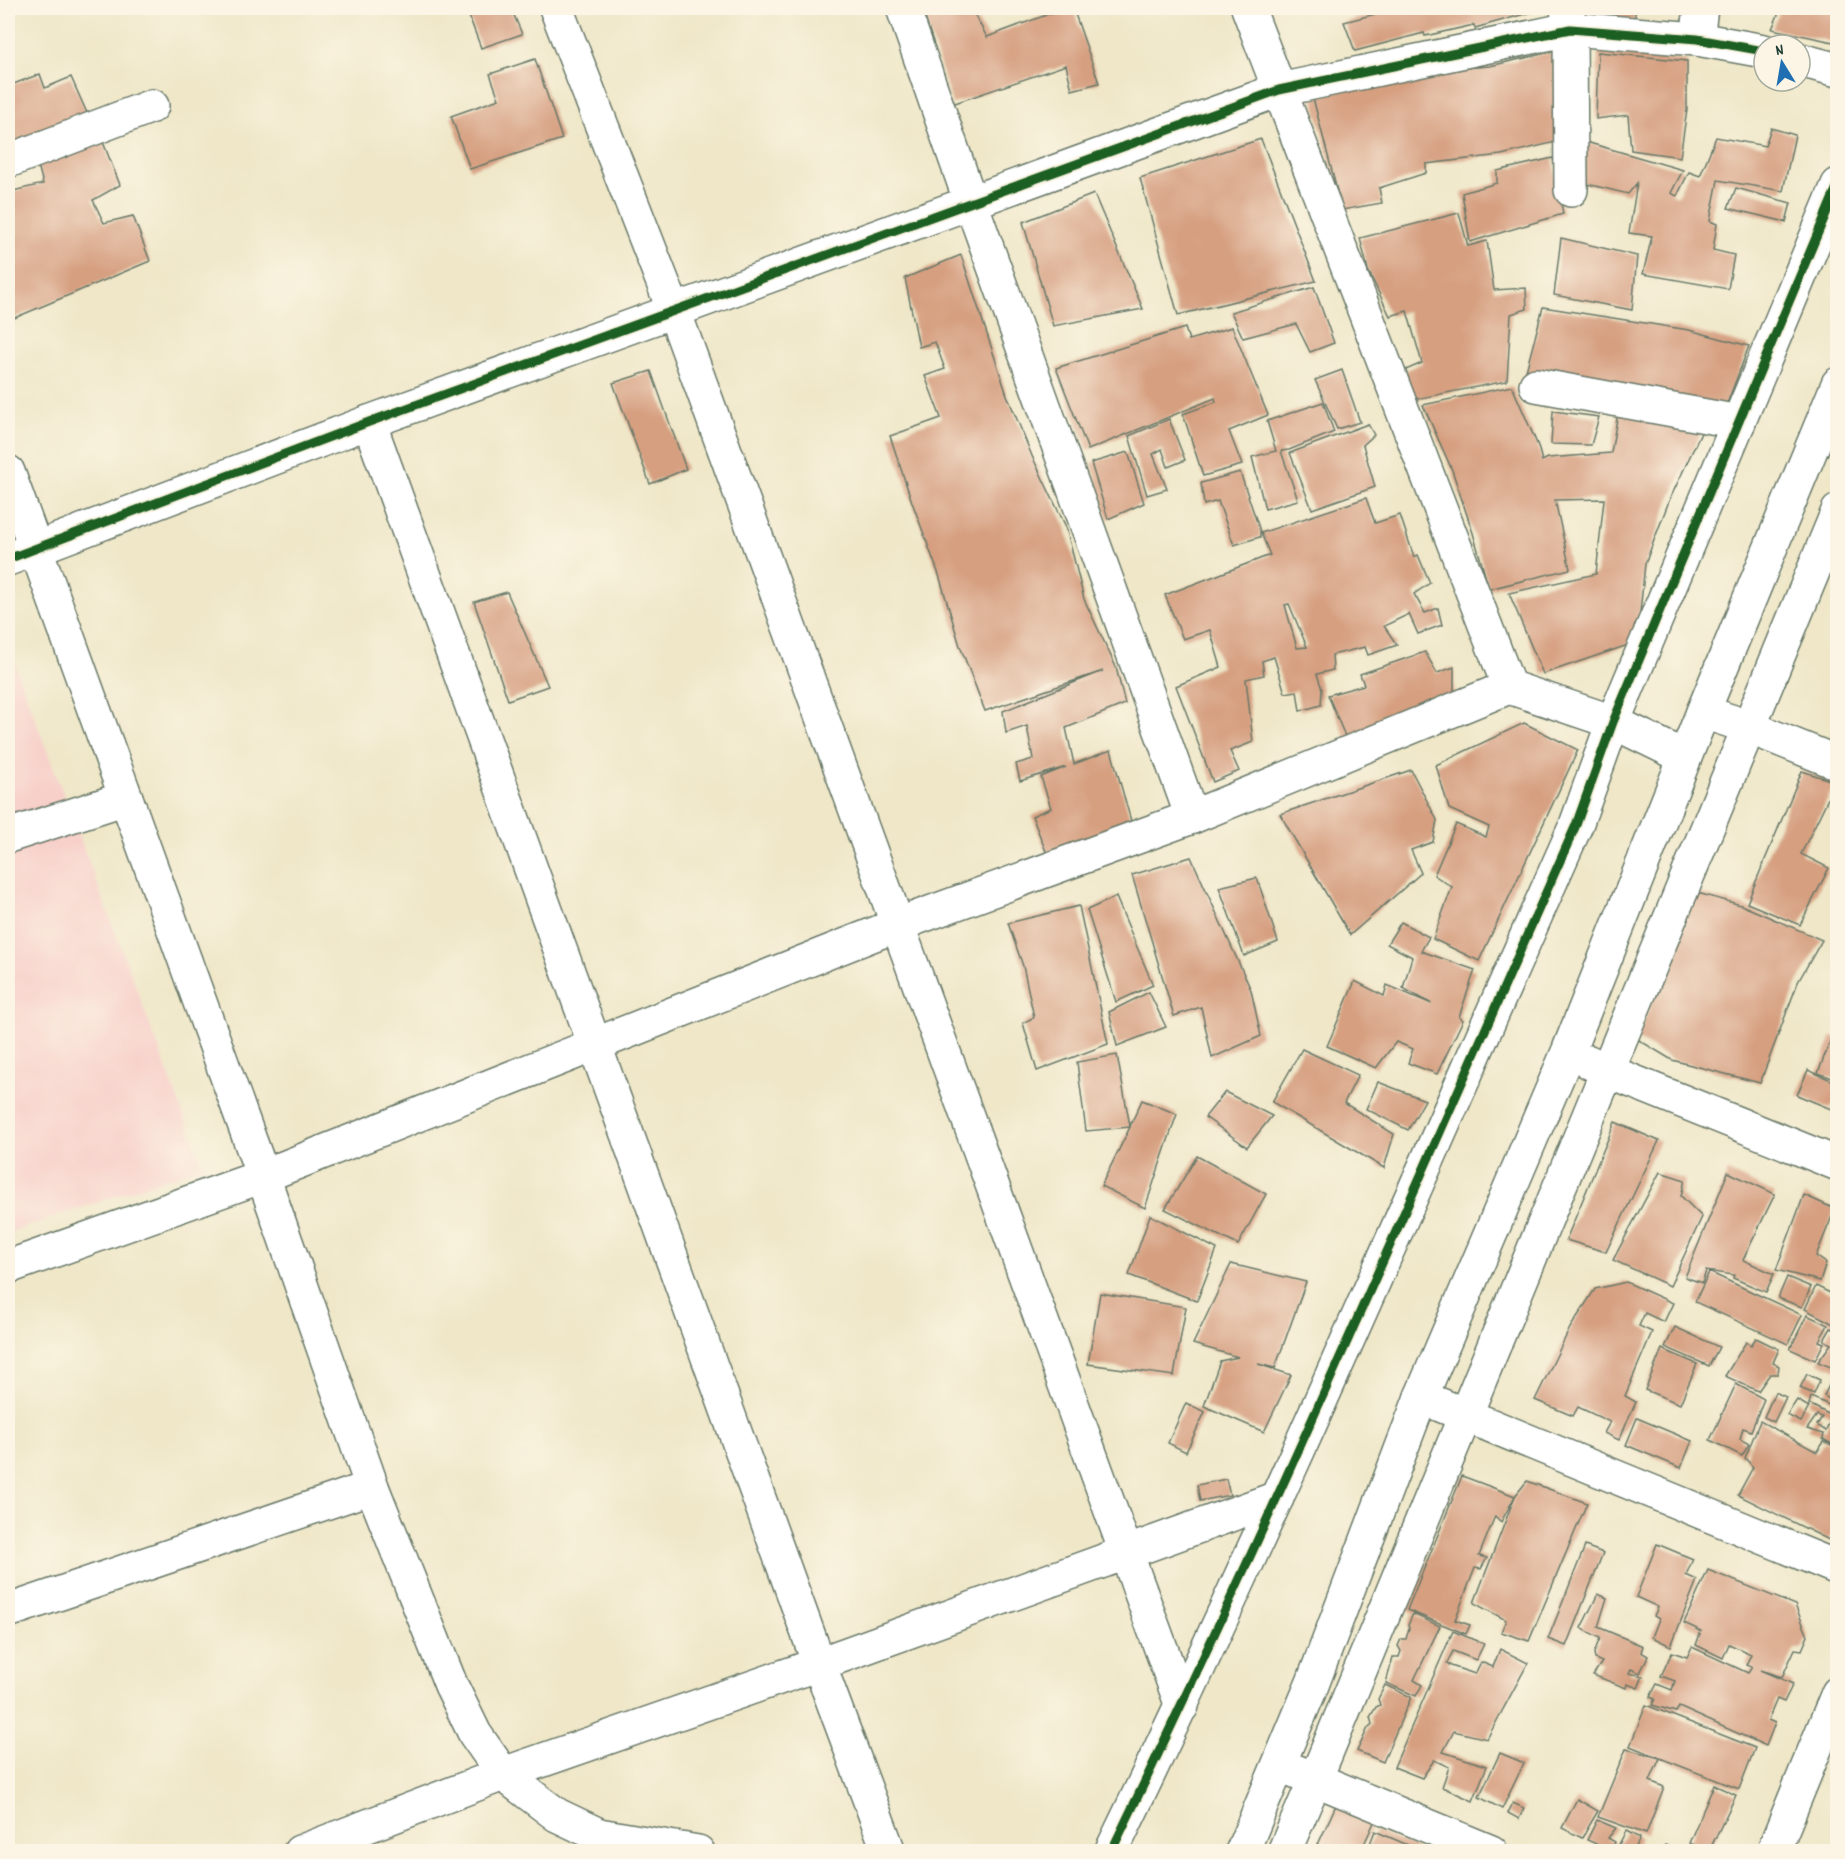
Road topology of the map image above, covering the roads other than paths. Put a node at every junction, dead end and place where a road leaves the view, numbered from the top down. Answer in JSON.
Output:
{"nodes":[{"id":1,"x":556,"y":8,"type":"edge"},
{"id":2,"x":903,"y":8,"type":"edge"},
{"id":3,"x":1248,"y":8,"type":"edge"},
{"id":4,"x":1569,"y":18,"type":"edge"},
{"id":5,"x":1699,"y":23,"type":"edge"},
{"id":6,"x":1752,"y":46,"type":"edge"},
{"id":7,"x":1812,"y":63,"type":"edge"},
{"id":8,"x":1838,"y":70,"type":"edge"},
{"id":9,"x":1279,"y":90,"type":"junction"},
{"id":10,"x":152,"y":106,"type":"dead end"},
{"id":11,"x":8,"y":161,"type":"edge"},
{"id":12,"x":1838,"y":185,"type":"edge"},
{"id":13,"x":1571,"y":190,"type":"dead end"},
{"id":14,"x":971,"y":203,"type":"junction"},
{"id":15,"x":674,"y":310,"type":"junction"},
{"id":16,"x":1838,"y":384,"type":"edge"},
{"id":17,"x":1536,"y":385,"type":"dead end"},
{"id":18,"x":1831,"y":417,"type":"edge"},
{"id":19,"x":369,"y":422,"type":"junction"},
{"id":20,"x":1739,"y":422,"type":"junction"},
{"id":21,"x":8,"y":472,"type":"edge"},
{"id":22,"x":1838,"y":511,"type":"edge"},
{"id":23,"x":22,"y":554,"type":"edge"},
{"id":24,"x":1509,"y":687,"type":"junction"},
{"id":25,"x":1703,"y":712,"type":"junction"},
{"id":26,"x":1613,"y":722,"type":"junction"},
{"id":27,"x":1749,"y":727,"type":"junction"},
{"id":28,"x":1685,"y":757,"type":"junction"},
{"id":29,"x":1838,"y":763,"type":"edge"},
{"id":30,"x":126,"y":798,"type":"junction"},
{"id":31,"x":1192,"y":817,"type":"junction"},
{"id":32,"x":8,"y":836,"type":"edge"},
{"id":33,"x":897,"y":925,"type":"junction"},
{"id":34,"x":595,"y":1046,"type":"junction"},
{"id":35,"x":1568,"y":1052,"type":"junction"},
{"id":36,"x":1607,"y":1071,"type":"junction"},
{"id":37,"x":1838,"y":1164,"type":"edge"},
{"id":38,"x":263,"y":1176,"type":"junction"},
{"id":39,"x":8,"y":1267,"type":"edge"},
{"id":40,"x":1421,"y":1397,"type":"junction"},
{"id":41,"x":1465,"y":1417,"type":"junction"},
{"id":42,"x":372,"y":1487,"type":"junction"},
{"id":43,"x":1277,"y":1498,"type":"junction"},
{"id":44,"x":1126,"y":1553,"type":"junction"},
{"id":45,"x":1838,"y":1568,"type":"edge"},
{"id":46,"x":8,"y":1611,"type":"edge"},
{"id":47,"x":819,"y":1664,"type":"junction"},
{"id":48,"x":1838,"y":1692,"type":"edge"},
{"id":49,"x":1182,"y":1706,"type":"junction"},
{"id":50,"x":1279,"y":1764,"type":"junction"},
{"id":51,"x":503,"y":1774,"type":"junction"},
{"id":52,"x":1315,"y":1780,"type":"junction"},
{"id":53,"x":300,"y":1851,"type":"edge"},
{"id":54,"x":698,"y":1851,"type":"edge"},
{"id":55,"x":889,"y":1851,"type":"edge"},
{"id":56,"x":1111,"y":1851,"type":"edge"},
{"id":57,"x":1242,"y":1851,"type":"edge"},
{"id":58,"x":1284,"y":1851,"type":"edge"},
{"id":59,"x":1491,"y":1851,"type":"edge"},
{"id":60,"x":1773,"y":1851,"type":"edge"}],
"edges":[{"from":1,"to":15,"type":"street"},
{"from":2,"to":14,"type":"street"},
{"from":3,"to":9,"type":"street"},
{"from":4,"to":5,"type":"street"},
{"from":4,"to":9,"type":"street"},
{"from":4,"to":13,"type":"street"},
{"from":5,"to":6,"type":"street"},
{"from":7,"to":8,"type":"street"},
{"from":9,"to":14,"type":"street"},
{"from":9,"to":24,"type":"street"},
{"from":10,"to":11,"type":"street"},
{"from":12,"to":20,"type":"street"},
{"from":14,"to":15,"type":"street"},
{"from":14,"to":31,"type":"street"},
{"from":15,"to":19,"type":"street"},
{"from":15,"to":33,"type":"street"},
{"from":16,"to":18,"type":"street"},
{"from":17,"to":20,"type":"street"},
{"from":18,"to":25,"type":"street"},
{"from":19,"to":23,"type":"street"},
{"from":19,"to":34,"type":"street"},
{"from":20,"to":26,"type":"street"},
{"from":21,"to":23,"type":"street"},
{"from":22,"to":27,"type":"street"},
{"from":23,"to":30,"type":"street"},
{"from":24,"to":26,"type":"street"},
{"from":24,"to":31,"type":"street"},
{"from":25,"to":27,"type":"street"},
{"from":25,"to":28,"type":"street"},
{"from":26,"to":28,"type":"street"},
{"from":26,"to":43,"type":"street"},
{"from":27,"to":29,"type":"street"},
{"from":27,"to":36,"type":"street"},
{"from":28,"to":35,"type":"street"},
{"from":30,"to":32,"type":"street"},
{"from":30,"to":38,"type":"street"},
{"from":31,"to":33,"type":"street"},
{"from":33,"to":34,"type":"street"},
{"from":33,"to":44,"type":"street"},
{"from":34,"to":38,"type":"street"},
{"from":34,"to":47,"type":"street"},
{"from":35,"to":36,"type":"street"},
{"from":35,"to":40,"type":"street"},
{"from":36,"to":37,"type":"street"},
{"from":36,"to":41,"type":"street"},
{"from":38,"to":39,"type":"street"},
{"from":38,"to":42,"type":"street"},
{"from":40,"to":41,"type":"street"},
{"from":40,"to":50,"type":"street"},
{"from":41,"to":45,"type":"street"},
{"from":41,"to":52,"type":"street"},
{"from":42,"to":46,"type":"street"},
{"from":42,"to":51,"type":"street"},
{"from":43,"to":44,"type":"street"},
{"from":43,"to":49,"type":"street"},
{"from":44,"to":47,"type":"street"},
{"from":44,"to":49,"type":"street"},
{"from":47,"to":51,"type":"street"},
{"from":47,"to":55,"type":"street"},
{"from":48,"to":60,"type":"street"},
{"from":49,"to":56,"type":"street"},
{"from":50,"to":52,"type":"street"},
{"from":50,"to":57,"type":"street"},
{"from":51,"to":53,"type":"street"},
{"from":51,"to":54,"type":"street"},
{"from":52,"to":58,"type":"street"},
{"from":52,"to":59,"type":"street"}]}
